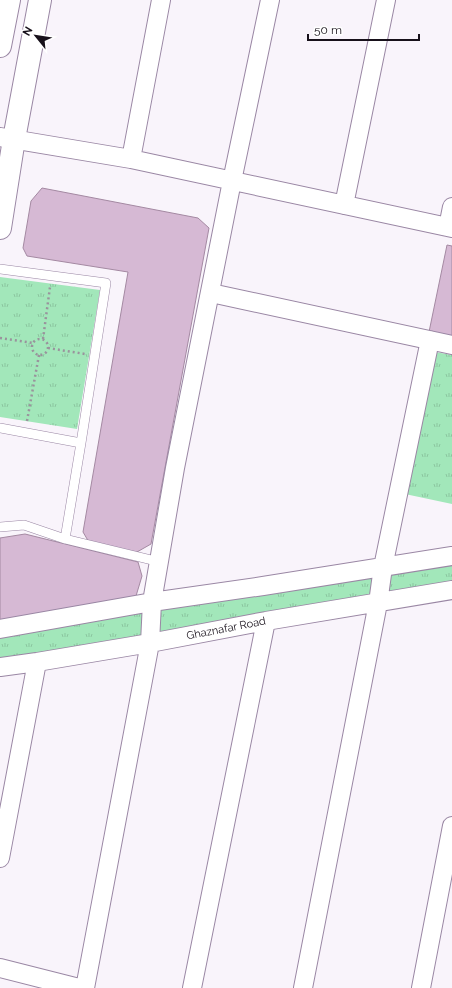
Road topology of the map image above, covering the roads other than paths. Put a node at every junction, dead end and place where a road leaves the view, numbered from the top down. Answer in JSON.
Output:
{"nodes":[{"id":1,"x":161,"y":0,"type":"edge"},
{"id":2,"x":270,"y":0,"type":"edge"},
{"id":3,"x":386,"y":0,"type":"edge"},
{"id":4,"x":40,"y":3,"type":"edge"},
{"id":5,"x":5,"y":11,"type":"edge"},
{"id":6,"x":0,"y":46,"type":"edge"},
{"id":7,"x":7,"y":138,"type":"edge"},
{"id":8,"x":130,"y":159,"type":"junction"},
{"id":9,"x":232,"y":181,"type":"junction"},
{"id":10,"x":344,"y":204,"type":"junction"},
{"id":11,"x":452,"y":207,"type":"edge"},
{"id":12,"x":450,"y":227,"type":"edge"},
{"id":13,"x":0,"y":228,"type":"edge"},
{"id":14,"x":0,"y":269,"type":"edge"},
{"id":15,"x":211,"y":293,"type":"junction"},
{"id":16,"x":430,"y":340,"type":"junction"},
{"id":17,"x":452,"y":345,"type":"edge"},
{"id":18,"x":0,"y":428,"type":"edge"},
{"id":19,"x":81,"y":443,"type":"junction"},
{"id":20,"x":0,"y":527,"type":"edge"},
{"id":21,"x":66,"y":539,"type":"junction"},
{"id":22,"x":452,"y":556,"type":"edge"},
{"id":23,"x":160,"y":562,"type":"junction"},
{"id":24,"x":383,"y":567,"type":"junction"},
{"id":25,"x":452,"y":590,"type":"edge"},
{"id":26,"x":152,"y":602,"type":"junction"},
{"id":27,"x":378,"y":603,"type":"junction"},
{"id":28,"x":266,"y":621,"type":"junction"},
{"id":29,"x":0,"y":629,"type":"edge"},
{"id":30,"x":150,"y":643,"type":"junction"},
{"id":31,"x":37,"y":662,"type":"junction"},
{"id":32,"x":0,"y":667,"type":"edge"},
{"id":33,"x":452,"y":826,"type":"edge"},
{"id":34,"x":0,"y":858,"type":"edge"},
{"id":35,"x":449,"y":858,"type":"edge"},
{"id":36,"x":0,"y":968,"type":"edge"},
{"id":37,"x":79,"y":988,"type":"edge"},
{"id":38,"x":85,"y":988,"type":"edge"},
{"id":39,"x":192,"y":988,"type":"edge"},
{"id":40,"x":303,"y":988,"type":"edge"},
{"id":41,"x":420,"y":988,"type":"edge"}],
"edges":[{"from":1,"to":8,"type":"street"},
{"from":2,"to":9,"type":"street"},
{"from":3,"to":10,"type":"street"},
{"from":4,"to":5,"type":"street"},
{"from":4,"to":7,"type":"street"},
{"from":5,"to":6,"type":"street"},
{"from":7,"to":8,"type":"street"},
{"from":7,"to":13,"type":"street"},
{"from":8,"to":9,"type":"street"},
{"from":9,"to":10,"type":"street"},
{"from":9,"to":15,"type":"street"},
{"from":10,"to":12,"type":"street"},
{"from":11,"to":12,"type":"street"},
{"from":14,"to":19,"type":"lane"},
{"from":15,"to":16,"type":"street"},
{"from":15,"to":23,"type":"street"},
{"from":16,"to":17,"type":"street"},
{"from":16,"to":24,"type":"street"},
{"from":18,"to":19,"type":"lane"},
{"from":19,"to":21,"type":"lane"},
{"from":20,"to":21,"type":"lane"},
{"from":21,"to":23,"type":"lane"},
{"from":22,"to":24,"type":"street"},
{"from":23,"to":26,"type":"street"},
{"from":24,"to":26,"type":"street"},
{"from":24,"to":27,"type":"street"},
{"from":25,"to":27,"type":"street","name":"Ghaznafar Road"},
{"from":26,"to":29,"type":"street"},
{"from":26,"to":30,"type":"street"},
{"from":27,"to":28,"type":"street","name":"Ghaznafar Road"},
{"from":27,"to":40,"type":"street"},
{"from":28,"to":30,"type":"street","name":"Ghaznafar Road"},
{"from":28,"to":39,"type":"street"},
{"from":30,"to":31,"type":"street","name":"Ghaznafar Road"},
{"from":30,"to":38,"type":"street"},
{"from":31,"to":32,"type":"street","name":"Ghaznafar Road"},
{"from":31,"to":34,"type":"street"},
{"from":33,"to":35,"type":"street"},
{"from":35,"to":41,"type":"street"},
{"from":36,"to":37,"type":"street"}]}
